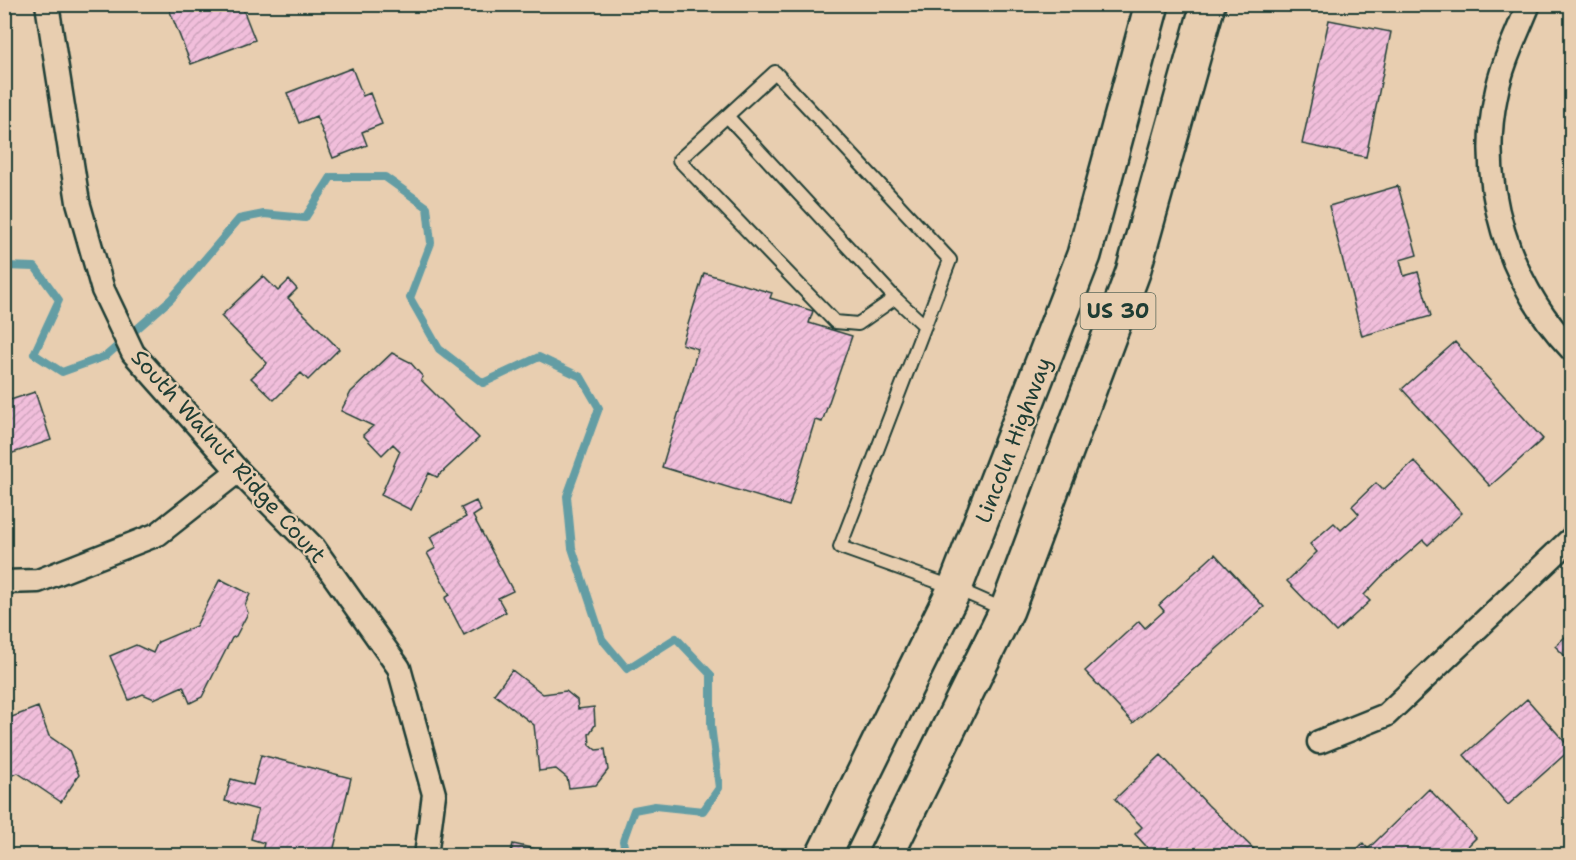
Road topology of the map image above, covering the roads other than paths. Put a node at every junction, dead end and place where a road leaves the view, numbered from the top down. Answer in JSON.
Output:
{"nodes":[{"id":1,"x":47,"y":4,"type":"edge"},
{"id":2,"x":1152,"y":4,"type":"edge"},
{"id":3,"x":1208,"y":4,"type":"edge"},
{"id":4,"x":1529,"y":4,"type":"edge"},
{"id":5,"x":726,"y":116,"type":"junction"},
{"id":6,"x":895,"y":298,"type":"junction"},
{"id":7,"x":925,"y":326,"type":"junction"},
{"id":8,"x":1572,"y":350,"type":"edge"},
{"id":9,"x":238,"y":471,"type":"junction"},
{"id":10,"x":1572,"y":538,"type":"edge"},
{"id":11,"x":4,"y":582,"type":"edge"},
{"id":12,"x":955,"y":588,"type":"junction"},
{"id":13,"x":1007,"y":610,"type":"junction"},
{"id":14,"x":1319,"y":742,"type":"dead end"},
{"id":15,"x":426,"y":855,"type":"edge"},
{"id":16,"x":823,"y":855,"type":"edge"},
{"id":17,"x":886,"y":855,"type":"edge"}],
"edges":[{"from":1,"to":9,"type":"street","name":"South Walnut Ridge Court"},
{"from":2,"to":12,"type":"main road","name":"Lincoln Highway","number":"US 30"},
{"from":3,"to":13,"type":"main road","number":"US 30"},
{"from":4,"to":8,"type":"street"},
{"from":5,"to":6,"type":"lane"},
{"from":5,"to":6,"type":"lane"},
{"from":5,"to":7,"type":"lane"},
{"from":6,"to":7,"type":"lane"},
{"from":7,"to":12,"type":"lane"},
{"from":9,"to":11,"type":"street"},
{"from":9,"to":15,"type":"street","name":"South Walnut Ridge Court"},
{"from":10,"to":14,"type":"street"},
{"from":12,"to":13,"type":"lane"},
{"from":12,"to":16,"type":"main road","name":"Lincoln Highway","number":"US 30"},
{"from":13,"to":17,"type":"main road","number":"US 30"}]}
